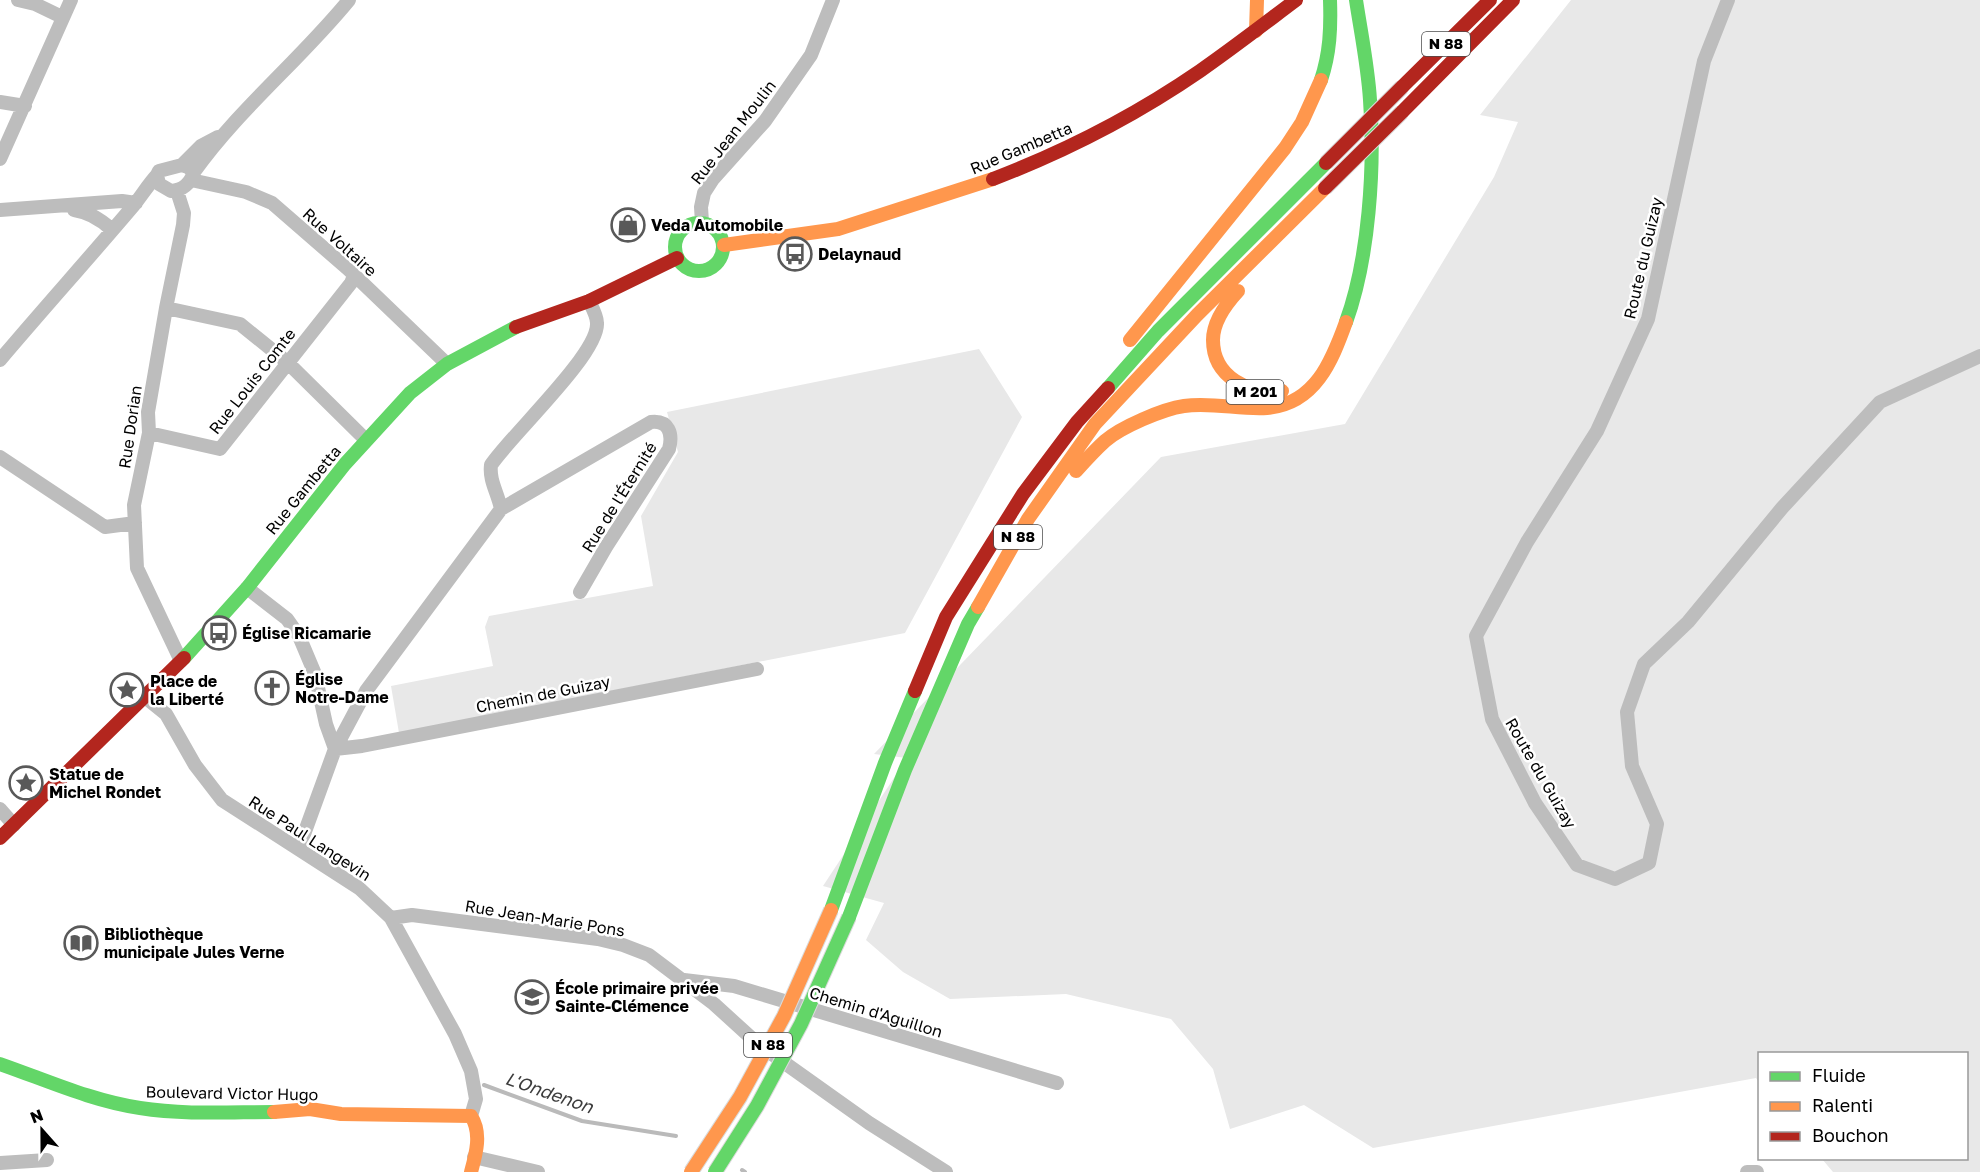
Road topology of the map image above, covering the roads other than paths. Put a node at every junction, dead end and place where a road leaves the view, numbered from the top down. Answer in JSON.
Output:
{"nodes":[{"id":1,"x":18,"y":0,"type":"edge"},
{"id":2,"x":71,"y":0,"type":"edge"},
{"id":3,"x":349,"y":0,"type":"edge"},
{"id":4,"x":833,"y":0,"type":"edge"},
{"id":5,"x":1257,"y":0,"type":"edge"},
{"id":6,"x":1296,"y":0,"type":"edge"},
{"id":7,"x":1330,"y":0,"type":"edge"},
{"id":8,"x":1340,"y":0,"type":"edge"},
{"id":9,"x":1356,"y":0,"type":"edge"},
{"id":10,"x":1490,"y":0,"type":"edge"},
{"id":11,"x":1513,"y":0,"type":"edge"},
{"id":12,"x":1728,"y":0,"type":"edge"},
{"id":13,"x":62,"y":17,"type":"junction"},
{"id":14,"x":1344,"y":19,"type":"dead end"},
{"id":15,"x":1256,"y":31,"type":"junction"},
{"id":16,"x":1355,"y":82,"type":"dead end"},
{"id":17,"x":0,"y":102,"type":"edge"},
{"id":18,"x":25,"y":106,"type":"junction"},
{"id":19,"x":0,"y":159,"type":"edge"},
{"id":20,"x":189,"y":172,"type":"junction"},
{"id":21,"x":157,"y":175,"type":"junction"},
{"id":22,"x":171,"y":190,"type":"junction"},
{"id":23,"x":136,"y":203,"type":"junction"},
{"id":24,"x":57,"y":207,"type":"junction"},
{"id":25,"x":0,"y":210,"type":"edge"},
{"id":26,"x":702,"y":222,"type":"junction"},
{"id":27,"x":1290,"y":223,"type":"junction"},
{"id":28,"x":111,"y":229,"type":"junction"},
{"id":29,"x":724,"y":245,"type":"junction"},
{"id":30,"x":677,"y":258,"type":"junction"},
{"id":31,"x":354,"y":276,"type":"junction"},
{"id":32,"x":589,"y":301,"type":"junction"},
{"id":33,"x":166,"y":308,"type":"junction"},
{"id":34,"x":1124,"y":348,"type":"dead end"},
{"id":35,"x":1980,"y":356,"type":"edge"},
{"id":36,"x":0,"y":360,"type":"edge"},
{"id":37,"x":288,"y":362,"type":"junction"},
{"id":38,"x":447,"y":364,"type":"junction"},
{"id":39,"x":1109,"y":365,"type":"dead end"},
{"id":40,"x":1077,"y":422,"type":"junction"},
{"id":41,"x":149,"y":433,"type":"junction"},
{"id":42,"x":366,"y":440,"type":"junction"},
{"id":43,"x":0,"y":457,"type":"edge"},
{"id":44,"x":501,"y":509,"type":"junction"},
{"id":45,"x":1028,"y":519,"type":"junction"},
{"id":46,"x":135,"y":523,"type":"junction"},
{"id":47,"x":247,"y":588,"type":"junction"},
{"id":48,"x":580,"y":592,"type":"dead end"},
{"id":49,"x":181,"y":662,"type":"junction"},
{"id":50,"x":757,"y":669,"type":"dead end"},
{"id":51,"x":145,"y":697,"type":"junction"},
{"id":52,"x":335,"y":749,"type":"junction"},
{"id":53,"x":0,"y":809,"type":"edge"},
{"id":54,"x":14,"y":825,"type":"junction"},
{"id":55,"x":0,"y":838,"type":"edge"},
{"id":56,"x":299,"y":848,"type":"junction"},
{"id":57,"x":391,"y":918,"type":"junction"},
{"id":58,"x":684,"y":980,"type":"junction"},
{"id":59,"x":0,"y":1064,"type":"edge"},
{"id":60,"x":1057,"y":1083,"type":"dead end"},
{"id":61,"x":471,"y":1116,"type":"junction"},
{"id":62,"x":474,"y":1157,"type":"junction"},
{"id":63,"x":46,"y":1160,"type":"dead end"},
{"id":64,"x":0,"y":1163,"type":"edge"},
{"id":65,"x":471,"y":1172,"type":"edge"},
{"id":66,"x":538,"y":1172,"type":"edge"},
{"id":67,"x":691,"y":1172,"type":"edge"},
{"id":68,"x":715,"y":1172,"type":"edge"},
{"id":69,"x":946,"y":1172,"type":"edge"},
{"id":70,"x":1747,"y":1172,"type":"edge"},
{"id":71,"x":1757,"y":1172,"type":"edge"}],
"edges":[{"from":1,"to":13,"type":"street"},
{"from":2,"to":13,"type":"street"},
{"from":3,"to":20,"type":"street"},
{"from":4,"to":26,"type":"street","name":"Rue Jean Moulin"},
{"from":5,"to":15,"type":"main road"},
{"from":6,"to":15,"type":"main road","name":"Rue Gambetta"},
{"from":7,"to":34,"type":"main road"},
{"from":8,"to":14,"type":"main road"},
{"from":9,"to":45,"type":"main road"},
{"from":10,"to":40,"type":"main road","number":"N 88","bridge":true},
{"from":11,"to":27,"type":"main road","number":"N 88","bridge":true},
{"from":12,"to":35,"type":"street","name":"Route du Guizay"},
{"from":13,"to":18,"type":"street"},
{"from":15,"to":29,"type":"main road","name":"Rue Gambetta"},
{"from":16,"to":27,"type":"main road","number":"M 201"},
{"from":17,"to":18,"type":"street"},
{"from":18,"to":19,"type":"street"},
{"from":20,"to":21,"type":"street"},
{"from":20,"to":22,"type":"street"},
{"from":20,"to":31,"type":"street","name":"Rue Voltaire"},
{"from":21,"to":22,"type":"street","name":"Rue Dorian"},
{"from":21,"to":23,"type":"street"},
{"from":22,"to":23,"type":"street"},
{"from":22,"to":33,"type":"street","name":"Rue Dorian"},
{"from":23,"to":24,"type":"street"},
{"from":23,"to":28,"type":"street"},
{"from":24,"to":25,"type":"street"},
{"from":24,"to":28,"type":"street"},
{"from":26,"to":29,"type":"main road"},
{"from":26,"to":30,"type":"main road"},
{"from":27,"to":45,"type":"main road","number":"N 88"},
{"from":28,"to":36,"type":"street"},
{"from":29,"to":30,"type":"main road"},
{"from":30,"to":32,"type":"main road","name":"Rue Gambetta"},
{"from":31,"to":37,"type":"street","name":"Rue Louis Comte"},
{"from":31,"to":38,"type":"street","name":"Rue Voltaire"},
{"from":32,"to":38,"type":"main road","name":"Rue Gambetta"},
{"from":32,"to":44,"type":"street"},
{"from":33,"to":37,"type":"street"},
{"from":33,"to":41,"type":"street","name":"Rue Dorian"},
{"from":37,"to":41,"type":"street","name":"Rue Louis Comte"},
{"from":37,"to":42,"type":"street"},
{"from":38,"to":42,"type":"main road","name":"Rue Gambetta"},
{"from":39,"to":40,"type":"main road"},
{"from":40,"to":67,"type":"main road","number":"N 88","bridge":true},
{"from":41,"to":46,"type":"street","name":"Rue Dorian"},
{"from":42,"to":47,"type":"main road","name":"Rue Gambetta"},
{"from":43,"to":46,"type":"street"},
{"from":44,"to":48,"type":"street","name":"Rue de l'Éternité"},
{"from":44,"to":52,"type":"street","name":"Rue de l'Éternité"},
{"from":45,"to":68,"type":"main road","number":"N 88","bridge":true},
{"from":46,"to":49,"type":"street","name":"Rue Dorian"},
{"from":47,"to":49,"type":"main road","name":"Rue Gambetta"},
{"from":47,"to":52,"type":"street"},
{"from":49,"to":51,"type":"main road","name":"Rue Gambetta"},
{"from":50,"to":52,"type":"street","name":"Chemin de Guizay"},
{"from":51,"to":54,"type":"main road","name":"Rue Gambetta"},
{"from":51,"to":56,"type":"street","name":"Rue Paul Langevin"},
{"from":52,"to":56,"type":"street","name":"Rue de l'Éternité"},
{"from":53,"to":54,"type":"street"},
{"from":54,"to":55,"type":"main road","name":"Rue Gambetta"},
{"from":56,"to":57,"type":"street","name":"Rue Paul Langevin"},
{"from":57,"to":58,"type":"street","name":"Rue Jean-Marie Pons"},
{"from":57,"to":61,"type":"street","name":"Rue Paul Langevin"},
{"from":58,"to":60,"type":"street","name":"Chemin d'Aguillon"},
{"from":58,"to":69,"type":"street","name":"Rue Jean-Marie Pons"},
{"from":59,"to":61,"type":"main road","name":"Boulevard Victor Hugo"},
{"from":61,"to":62,"type":"main road"},
{"from":62,"to":65,"type":"main road"},
{"from":62,"to":66,"type":"street"},
{"from":63,"to":64,"type":"street"},
{"from":70,"to":71,"type":"street"}]}
